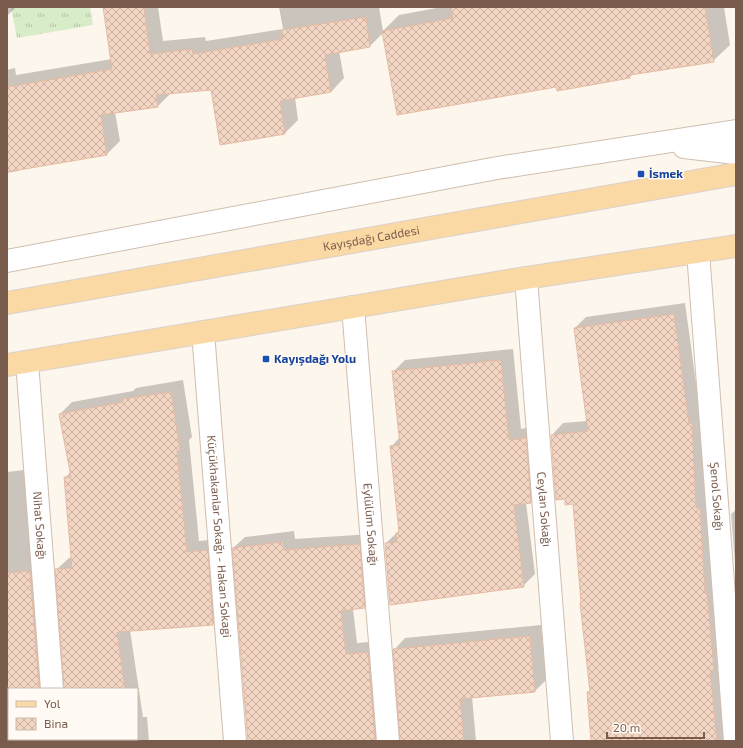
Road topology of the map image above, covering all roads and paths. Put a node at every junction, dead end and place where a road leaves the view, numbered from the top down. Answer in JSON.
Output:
{"nodes":[{"id":1,"x":736,"y":131,"type":"edge"},
{"id":2,"x":654,"y":144,"type":"junction"},
{"id":3,"x":736,"y":153,"type":"edge"},
{"id":4,"x":736,"y":174,"type":"edge"},
{"id":5,"x":736,"y":246,"type":"edge"},
{"id":6,"x":698,"y":252,"type":"junction"},
{"id":7,"x":7,"y":261,"type":"edge"},
{"id":8,"x":526,"y":278,"type":"junction"},
{"id":9,"x":7,"y":303,"type":"edge"},
{"id":10,"x":353,"y":308,"type":"junction"},
{"id":11,"x":204,"y":332,"type":"junction"},
{"id":12,"x":17,"y":364,"type":"edge"},
{"id":13,"x":52,"y":688,"type":"edge"},
{"id":14,"x":235,"y":741,"type":"edge"},
{"id":15,"x":388,"y":741,"type":"edge"},
{"id":16,"x":562,"y":741,"type":"edge"},
{"id":17,"x":735,"y":741,"type":"edge"}],
"edges":[{"from":1,"to":2,"type":"street"},
{"from":2,"to":3,"type":"street"},
{"from":2,"to":7,"type":"street"},
{"from":4,"to":9,"type":"main road","name":"Kayışdağı Caddesi"},
{"from":5,"to":6,"type":"main road"},
{"from":6,"to":8,"type":"main road"},
{"from":6,"to":17,"type":"street","name":"Şenol Sokağı"},
{"from":8,"to":10,"type":"main road"},
{"from":8,"to":16,"type":"street","name":"Ceylan Sokağı"},
{"from":10,"to":11,"type":"main road"},
{"from":10,"to":15,"type":"street","name":"Eylülüm Sokağı"},
{"from":11,"to":12,"type":"main road"},
{"from":11,"to":14,"type":"street","name":"Küçükhakanlar Sokağı - Hakan Sokagi"},
{"from":12,"to":13,"type":"street","name":"Nihat Sokağı"}]}
